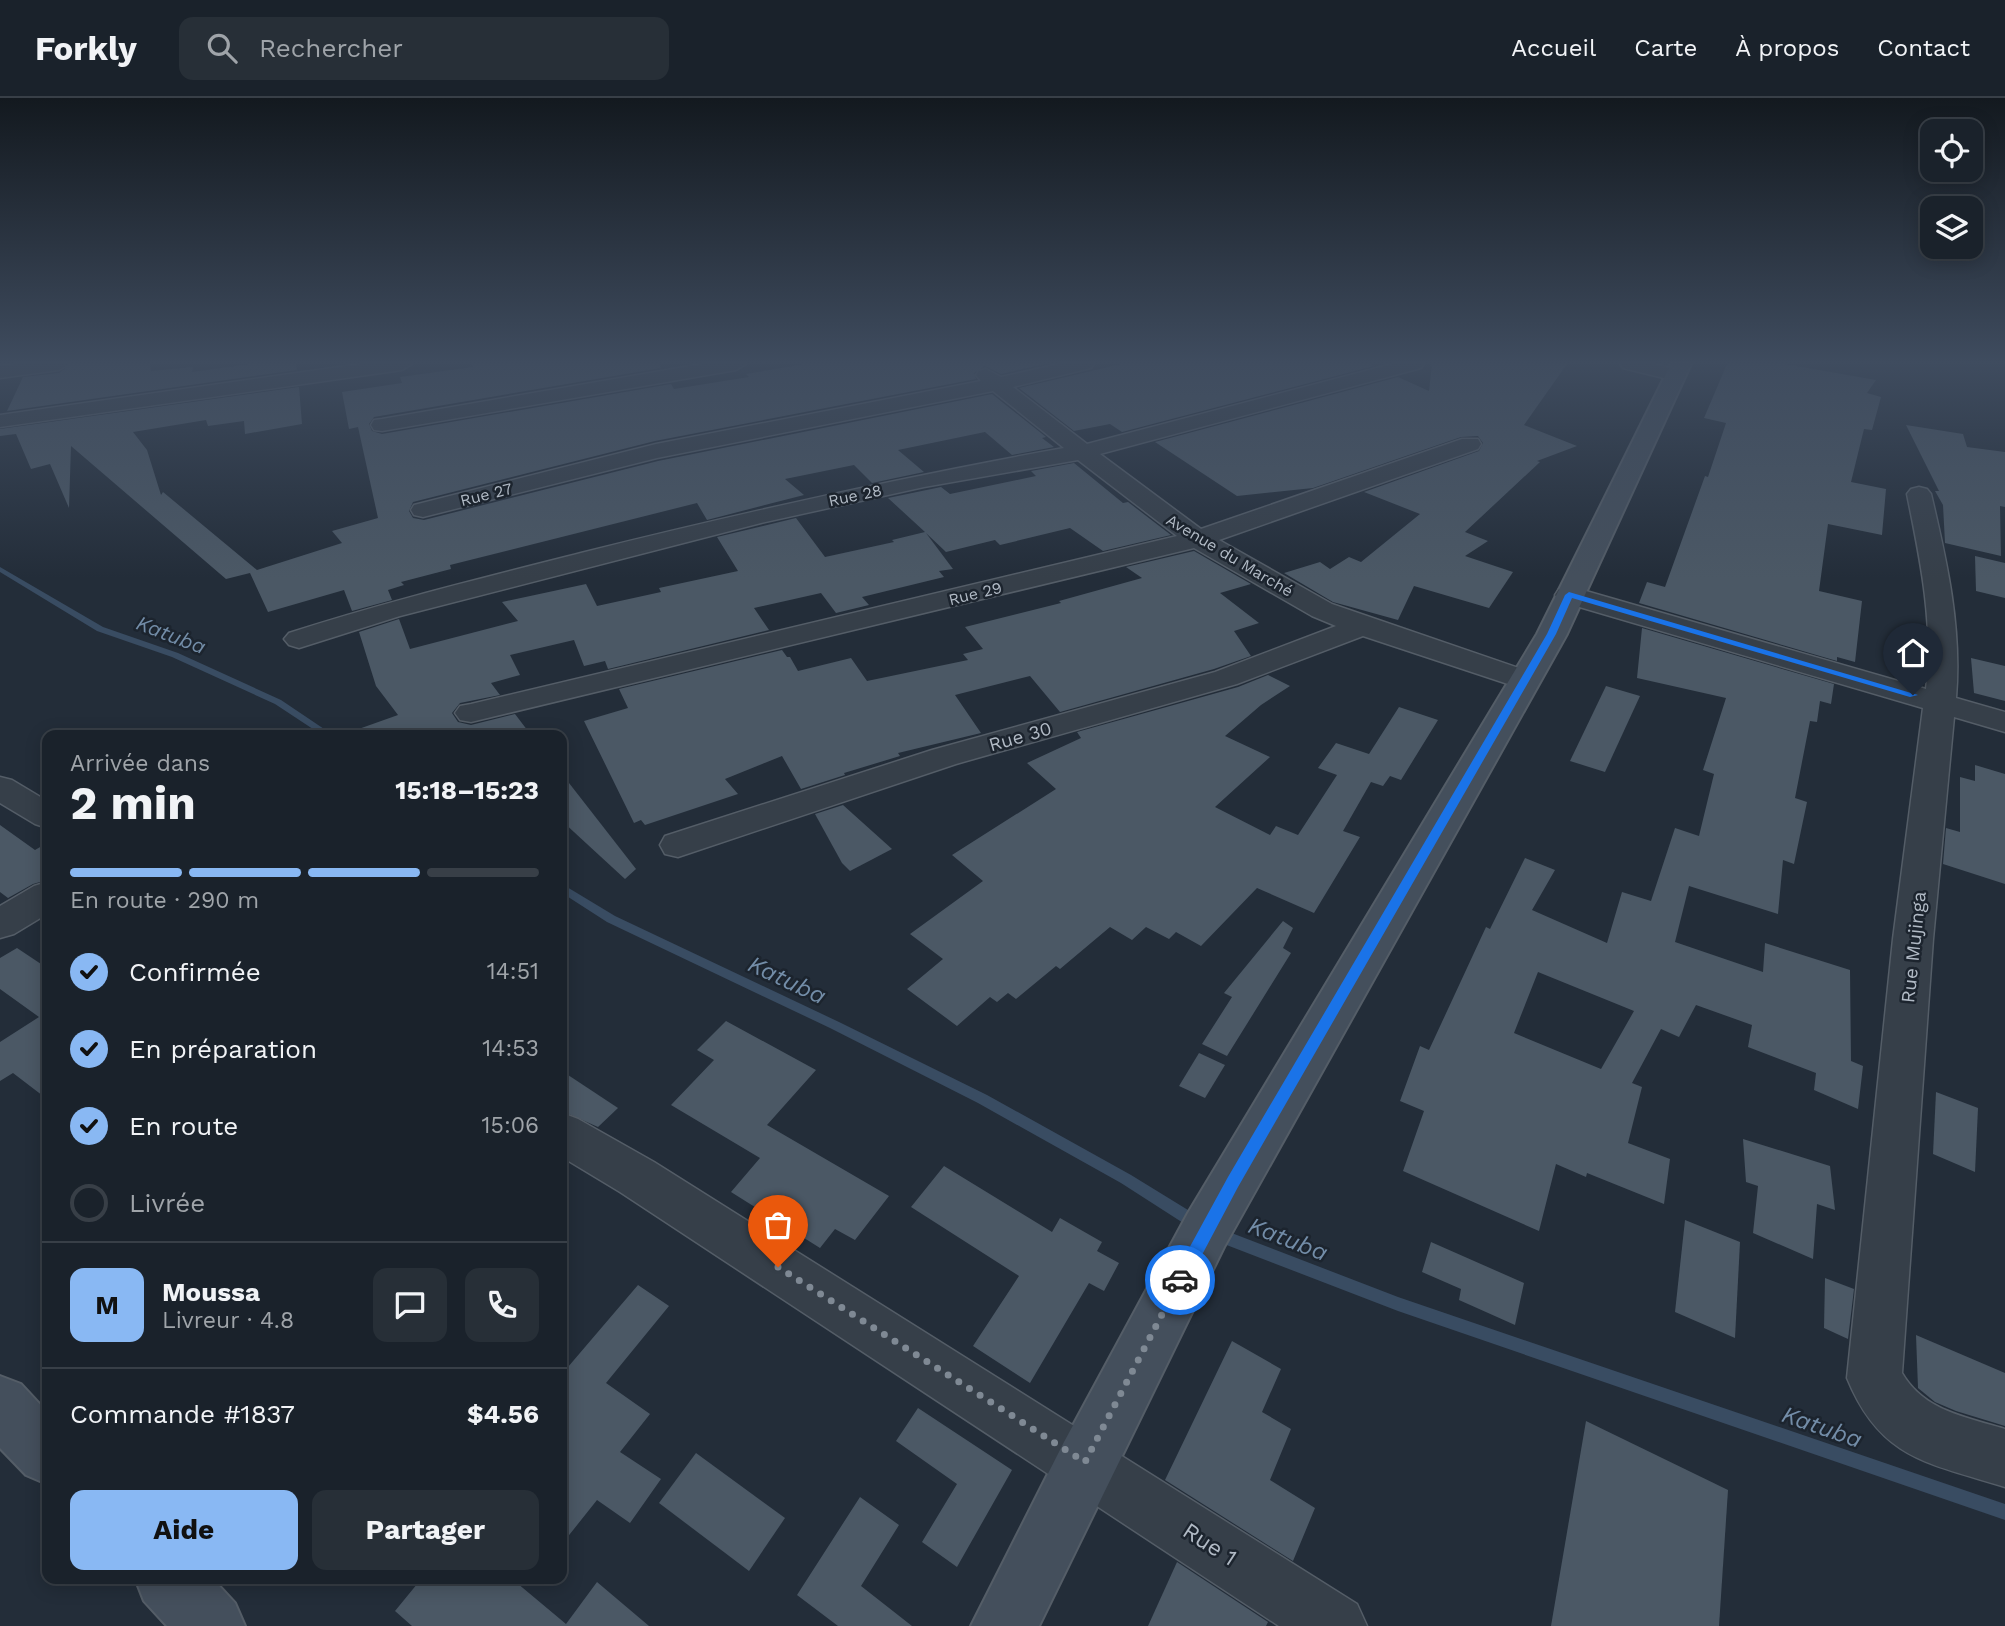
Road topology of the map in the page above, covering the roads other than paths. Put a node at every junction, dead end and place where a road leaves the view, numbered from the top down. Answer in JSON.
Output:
{"nodes":[{"id":1,"x":736,"y":435,"type":"edge"},
{"id":2,"x":1062,"y":435,"type":"edge"},
{"id":3,"x":1146,"y":435,"type":"edge"},
{"id":4,"x":1647,"y":435,"type":"edge"},
{"id":5,"x":1470,"y":444,"type":"dead end"},
{"id":6,"x":1083,"y":452,"type":"junction"},
{"id":7,"x":1919,"y":494,"type":"dead end"},
{"id":8,"x":423,"y":510,"type":"dead end"},
{"id":9,"x":1198,"y":540,"type":"junction"},
{"id":10,"x":1569,"y":595,"type":"junction"},
{"id":11,"x":1362,"y":626,"type":"junction"},
{"id":12,"x":299,"y":639,"type":"dead end"},
{"id":13,"x":1525,"y":680,"type":"junction"},
{"id":14,"x":1939,"y":703,"type":"junction"},
{"id":15,"x":471,"y":713,"type":"dead end"},
{"id":16,"x":2005,"y":722,"type":"edge"},
{"id":17,"x":0,"y":788,"type":"edge"},
{"id":18,"x":42,"y":813,"type":"edge"},
{"id":19,"x":678,"y":845,"type":"dead end"},
{"id":20,"x":42,"y":899,"type":"edge"},
{"id":21,"x":0,"y":924,"type":"edge"},
{"id":22,"x":567,"y":1136,"type":"edge"},
{"id":23,"x":0,"y":1405,"type":"edge"},
{"id":24,"x":42,"y":1449,"type":"edge"},
{"id":25,"x":2005,"y":1458,"type":"edge"},
{"id":26,"x":1085,"y":1462,"type":"junction"},
{"id":27,"x":173,"y":1584,"type":"edge"},
{"id":28,"x":212,"y":1626,"type":"edge"},
{"id":29,"x":1004,"y":1626,"type":"edge"},
{"id":30,"x":1335,"y":1626,"type":"edge"}],
"edges":[{"from":1,"to":8,"type":"street","name":"Rue 27"},
{"from":2,"to":6,"type":"street","name":"Avenue du Marché"},
{"from":3,"to":6,"type":"street","name":"Rue 28"},
{"from":4,"to":10,"type":"street"},
{"from":5,"to":9,"type":"street","name":"Rue 29"},
{"from":6,"to":9,"type":"street","name":"Avenue du Marché"},
{"from":6,"to":12,"type":"street","name":"Rue 28"},
{"from":7,"to":14,"type":"street","name":"Rue Mujinga"},
{"from":9,"to":11,"type":"street","name":"Avenue du Marché"},
{"from":9,"to":15,"type":"street","name":"Rue 29"},
{"from":10,"to":13,"type":"street"},
{"from":10,"to":14,"type":"street"},
{"from":11,"to":13,"type":"street","name":"Avenue du Marché"},
{"from":11,"to":19,"type":"street","name":"Rue 30"},
{"from":13,"to":26,"type":"street"},
{"from":14,"to":16,"type":"street"},
{"from":14,"to":25,"type":"street","name":"Rue Mujinga"},
{"from":17,"to":18,"type":"street"},
{"from":20,"to":21,"type":"street"},
{"from":22,"to":26,"type":"street","name":"Rue 1"},
{"from":23,"to":24,"type":"street"},
{"from":26,"to":29,"type":"street"},
{"from":26,"to":30,"type":"street","name":"Rue 1"},
{"from":27,"to":28,"type":"street"}]}
